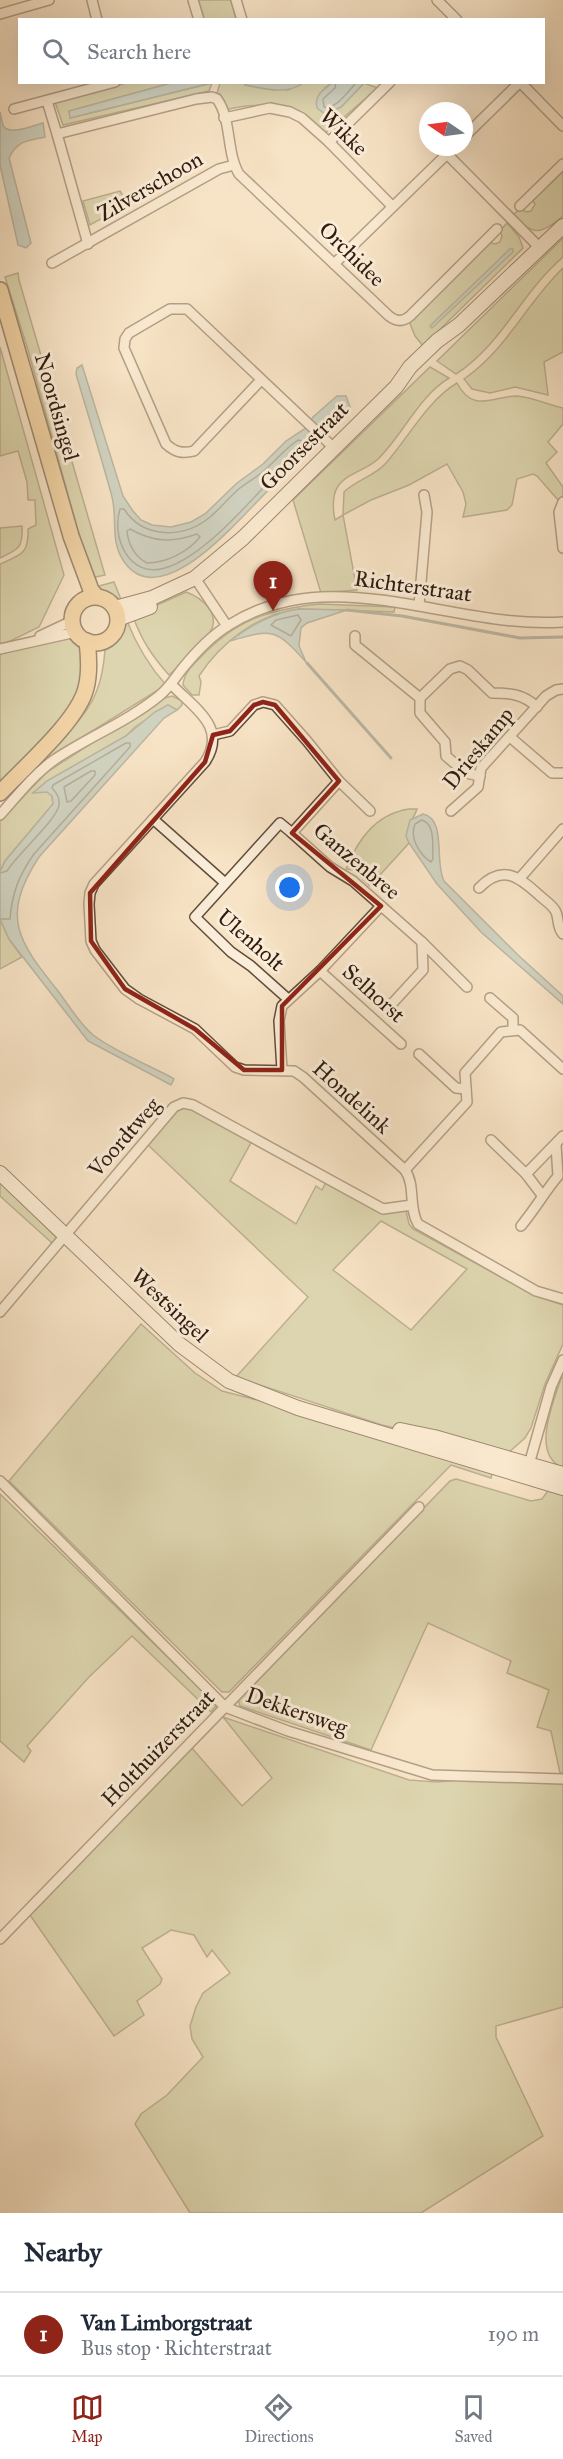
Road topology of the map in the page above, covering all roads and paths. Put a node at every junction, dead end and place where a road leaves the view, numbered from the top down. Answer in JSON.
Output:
{"nodes":[{"id":1,"x":49,"y":0,"type":"edge"},
{"id":2,"x":92,"y":0,"type":"edge"},
{"id":3,"x":193,"y":0,"type":"edge"},
{"id":4,"x":236,"y":0,"type":"edge"},
{"id":5,"x":437,"y":0,"type":"edge"},
{"id":6,"x":2,"y":12,"type":"edge"},
{"id":7,"x":96,"y":18,"type":"edge"},
{"id":8,"x":198,"y":18,"type":"edge"},
{"id":9,"x":241,"y":18,"type":"edge"},
{"id":10,"x":455,"y":18,"type":"edge"},
{"id":11,"x":110,"y":84,"type":"edge"},
{"id":12,"x":385,"y":84,"type":"edge"},
{"id":13,"x":518,"y":84,"type":"edge"},
{"id":14,"x":522,"y":84,"type":"edge"},
{"id":15,"x":47,"y":101,"type":"junction"},
{"id":16,"x":14,"y":109,"type":"dead end"},
{"id":17,"x":224,"y":118,"type":"junction"},
{"id":18,"x":563,"y":126,"type":"edge"},
{"id":19,"x":473,"y":128,"type":"edge"},
{"id":20,"x":57,"y":134,"type":"junction"},
{"id":21,"x":329,"y":142,"type":"junction"},
{"id":22,"x":444,"y":156,"type":"edge"},
{"id":23,"x":456,"y":156,"type":"edge"},
{"id":24,"x":563,"y":164,"type":"edge"},
{"id":25,"x":234,"y":165,"type":"junction"},
{"id":26,"x":392,"y":206,"type":"junction"},
{"id":27,"x":520,"y":206,"type":"dead end"},
{"id":28,"x":563,"y":226,"type":"edge"},
{"id":29,"x":497,"y":229,"type":"dead end"},
{"id":30,"x":88,"y":244,"type":"junction"},
{"id":31,"x":540,"y":248,"type":"junction"},
{"id":32,"x":52,"y":263,"type":"dead end"},
{"id":33,"x":334,"y":264,"type":"junction"},
{"id":34,"x":0,"y":290,"type":"edge"},
{"id":35,"x":261,"y":380,"type":"junction"},
{"id":36,"x":334,"y":448,"type":"junction"},
{"id":37,"x":424,"y":495,"type":"dead end"},
{"id":38,"x":563,"y":502,"type":"edge"},
{"id":39,"x":563,"y":548,"type":"edge"},
{"id":40,"x":197,"y":581,"type":"junction"},
{"id":41,"x":89,"y":598,"type":"junction"},
{"id":42,"x":419,"y":605,"type":"junction"},
{"id":43,"x":117,"y":613,"type":"junction"},
{"id":44,"x":563,"y":622,"type":"edge"},
{"id":45,"x":227,"y":626,"type":"junction"},
{"id":46,"x":84,"y":634,"type":"junction"},
{"id":47,"x":355,"y":636,"type":"dead end"},
{"id":48,"x":0,"y":649,"type":"edge"},
{"id":49,"x":172,"y":685,"type":"junction"},
{"id":50,"x":563,"y":689,"type":"edge"},
{"id":51,"x":420,"y":698,"type":"junction"},
{"id":52,"x":537,"y":706,"type":"junction"},
{"id":53,"x":213,"y":735,"type":"junction"},
{"id":54,"x":510,"y":737,"type":"junction"},
{"id":55,"x":563,"y":773,"type":"edge"},
{"id":56,"x":480,"y":776,"type":"junction"},
{"id":57,"x":339,"y":781,"type":"junction"},
{"id":58,"x":0,"y":793,"type":"edge"},
{"id":59,"x":370,"y":811,"type":"dead end"},
{"id":60,"x":450,"y":812,"type":"dead end"},
{"id":61,"x":0,"y":815,"type":"edge"},
{"id":62,"x":153,"y":819,"type":"junction"},
{"id":63,"x":563,"y":829,"type":"edge"},
{"id":64,"x":292,"y":833,"type":"junction"},
{"id":65,"x":520,"y":878,"type":"junction"},
{"id":66,"x":225,"y":882,"type":"junction"},
{"id":67,"x":479,"y":888,"type":"dead end"},
{"id":68,"x":381,"y":906,"type":"junction"},
{"id":69,"x":563,"y":934,"type":"edge"},
{"id":70,"x":422,"y":942,"type":"junction"},
{"id":71,"x":320,"y":971,"type":"junction"},
{"id":72,"x":467,"y":987,"type":"dead end"},
{"id":73,"x":490,"y":998,"type":"dead end"},
{"id":74,"x":288,"y":999,"type":"junction"},
{"id":75,"x":389,"y":1007,"type":"dead end"},
{"id":76,"x":513,"y":1029,"type":"junction"},
{"id":77,"x":401,"y":1044,"type":"dead end"},
{"id":78,"x":419,"y":1054,"type":"dead end"},
{"id":79,"x":563,"y":1069,"type":"edge"},
{"id":80,"x":282,"y":1070,"type":"junction"},
{"id":81,"x":466,"y":1089,"type":"junction"},
{"id":82,"x":563,"y":1136,"type":"edge"},
{"id":83,"x":491,"y":1140,"type":"dead end"},
{"id":84,"x":556,"y":1145,"type":"junction"},
{"id":85,"x":405,"y":1170,"type":"junction"},
{"id":86,"x":0,"y":1173,"type":"edge"},
{"id":87,"x":526,"y":1174,"type":"junction"},
{"id":88,"x":542,"y":1195,"type":"junction"},
{"id":89,"x":412,"y":1205,"type":"junction"},
{"id":90,"x":521,"y":1226,"type":"dead end"},
{"id":91,"x":64,"y":1235,"type":"junction"},
{"id":92,"x":563,"y":1299,"type":"edge"},
{"id":93,"x":0,"y":1312,"type":"edge"},
{"id":94,"x":563,"y":1360,"type":"edge"},
{"id":95,"x":527,"y":1470,"type":"junction"},
{"id":96,"x":563,"y":1474,"type":"edge"},
{"id":97,"x":0,"y":1481,"type":"edge"},
{"id":98,"x":563,"y":1488,"type":"edge"},
{"id":99,"x":419,"y":1507,"type":"dead end"},
{"id":100,"x":225,"y":1707,"type":"junction"},
{"id":101,"x":563,"y":1779,"type":"edge"},
{"id":102,"x":0,"y":1939,"type":"edge"}],
"edges":[{"from":1,"to":6,"type":"street"},
{"from":2,"to":7,"type":"street"},
{"from":3,"to":8,"type":"street"},
{"from":4,"to":9,"type":"street"},
{"from":5,"to":10,"type":"street"},
{"from":11,"to":15,"type":"street"},
{"from":12,"to":21,"type":"street"},
{"from":13,"to":19,"type":"street"},
{"from":14,"to":18,"type":"street"},
{"from":15,"to":16,"type":"street"},
{"from":15,"to":20,"type":"street","name":"Zilverschoon"},
{"from":17,"to":20,"type":"street","name":"Orchidee"},
{"from":17,"to":21,"type":"street","name":"Wikke"},
{"from":17,"to":25,"type":"street","name":"Orchidee"},
{"from":20,"to":30,"type":"street","name":"Zilverschoon"},
{"from":21,"to":26,"type":"street","name":"Wikke"},
{"from":22,"to":26,"type":"street"},
{"from":23,"to":31,"type":"street"},
{"from":24,"to":27,"type":"street"},
{"from":25,"to":30,"type":"street","name":"Zilverschoon"},
{"from":25,"to":33,"type":"street","name":"Orchidee"},
{"from":26,"to":33,"type":"street"},
{"from":28,"to":31,"type":"main road","name":"Goorsestraat"},
{"from":29,"to":33,"type":"street","name":"Orchidee"},
{"from":30,"to":32,"type":"street","name":"Zilverschoon"},
{"from":31,"to":36,"type":"main road","name":"Goorsestraat"},
{"from":34,"to":41,"type":"main road","name":"Noordsingel"},
{"from":35,"to":35,"type":"street"},
{"from":35,"to":36,"type":"street"},
{"from":36,"to":40,"type":"main road","name":"Goorsestraat"},
{"from":37,"to":42,"type":"street"},
{"from":38,"to":39,"type":"street"},
{"from":40,"to":43,"type":"main road","name":"Goorsestraat"},
{"from":40,"to":45,"type":"street"},
{"from":41,"to":43,"type":"main road"},
{"from":41,"to":46,"type":"main road"},
{"from":42,"to":44,"type":"street","name":"Richterstraat"},
{"from":42,"to":45,"type":"street","name":"Richterstraat"},
{"from":43,"to":46,"type":"main road"},
{"from":45,"to":49,"type":"street","name":"Richterstraat"},
{"from":46,"to":48,"type":"street"},
{"from":46,"to":58,"type":"main road"},
{"from":47,"to":51,"type":"street"},
{"from":49,"to":53,"type":"street"},
{"from":49,"to":61,"type":"street","name":"Richterstraat"},
{"from":50,"to":52,"type":"street","name":"Drieskamp"},
{"from":51,"to":52,"type":"street"},
{"from":51,"to":56,"type":"street"},
{"from":52,"to":54,"type":"street","name":"Drieskamp"},
{"from":53,"to":57,"type":"street","name":"Ganzenbree"},
{"from":53,"to":62,"type":"street","name":"Hondelink"},
{"from":54,"to":55,"type":"street"},
{"from":54,"to":56,"type":"street","name":"Drieskamp"},
{"from":56,"to":60,"type":"street","name":"Drieskamp"},
{"from":57,"to":59,"type":"street","name":"Ganzenbree"},
{"from":57,"to":64,"type":"street","name":"Ganzenbree"},
{"from":62,"to":66,"type":"street","name":"Ulenholt"},
{"from":62,"to":80,"type":"street","name":"Hondelink"},
{"from":63,"to":65,"type":"street"},
{"from":64,"to":66,"type":"street","name":"Ulenholt"},
{"from":64,"to":68,"type":"street","name":"Ganzenbree"},
{"from":65,"to":67,"type":"street"},
{"from":65,"to":69,"type":"street"},
{"from":66,"to":74,"type":"street","name":"Ulenholt"},
{"from":68,"to":70,"type":"street","name":"Ganzenbree"},
{"from":68,"to":71,"type":"street","name":"Selhorst"},
{"from":70,"to":72,"type":"street","name":"Ganzenbree"},
{"from":70,"to":75,"type":"street"},
{"from":71,"to":74,"type":"street","name":"Selhorst"},
{"from":71,"to":77,"type":"street","name":"Selhorst"},
{"from":73,"to":76,"type":"street"},
{"from":74,"to":80,"type":"street"},
{"from":76,"to":79,"type":"street"},
{"from":76,"to":81,"type":"street"},
{"from":78,"to":81,"type":"street"},
{"from":80,"to":85,"type":"street","name":"Hondelink"},
{"from":81,"to":85,"type":"street"},
{"from":82,"to":84,"type":"street"},
{"from":83,"to":87,"type":"street"},
{"from":84,"to":87,"type":"street"},
{"from":84,"to":88,"type":"street"},
{"from":85,"to":89,"type":"street"},
{"from":86,"to":91,"type":"main road","name":"Westsingel"},
{"from":87,"to":88,"type":"street"},
{"from":88,"to":90,"type":"street"},
{"from":89,"to":91,"type":"street","name":"Voordtweg"},
{"from":89,"to":92,"type":"street"},
{"from":91,"to":93,"type":"street","name":"Voordtweg"},
{"from":91,"to":95,"type":"main road","name":"Westsingel"},
{"from":94,"to":95,"type":"street"},
{"from":95,"to":96,"type":"main road","name":"Westsingel"},
{"from":95,"to":98,"type":"main road","name":"Westsingel"},
{"from":97,"to":100,"type":"street","name":"Dekkersweg"},
{"from":99,"to":100,"type":"street","name":"Holthuizerstraat"},
{"from":100,"to":101,"type":"street","name":"Dekkersweg"},
{"from":100,"to":102,"type":"street","name":"Holthuizerstraat"}]}
